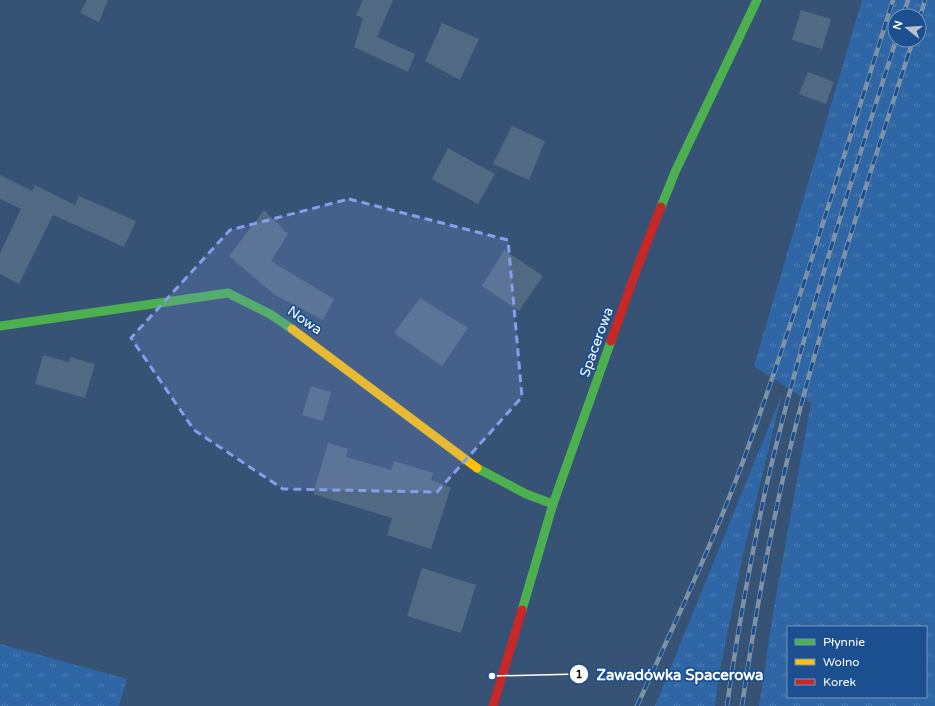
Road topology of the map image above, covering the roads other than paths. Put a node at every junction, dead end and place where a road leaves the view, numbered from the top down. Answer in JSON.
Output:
{"nodes":[{"id":1,"x":757,"y":0,"type":"edge"},
{"id":2,"x":0,"y":326,"type":"edge"},
{"id":3,"x":552,"y":504,"type":"junction"},
{"id":4,"x":493,"y":706,"type":"edge"}],
"edges":[{"from":1,"to":3,"type":"street","name":"Spacerowa"},
{"from":2,"to":3,"type":"street","name":"Nowa"},
{"from":3,"to":4,"type":"street","name":"Spacerowa"}]}
